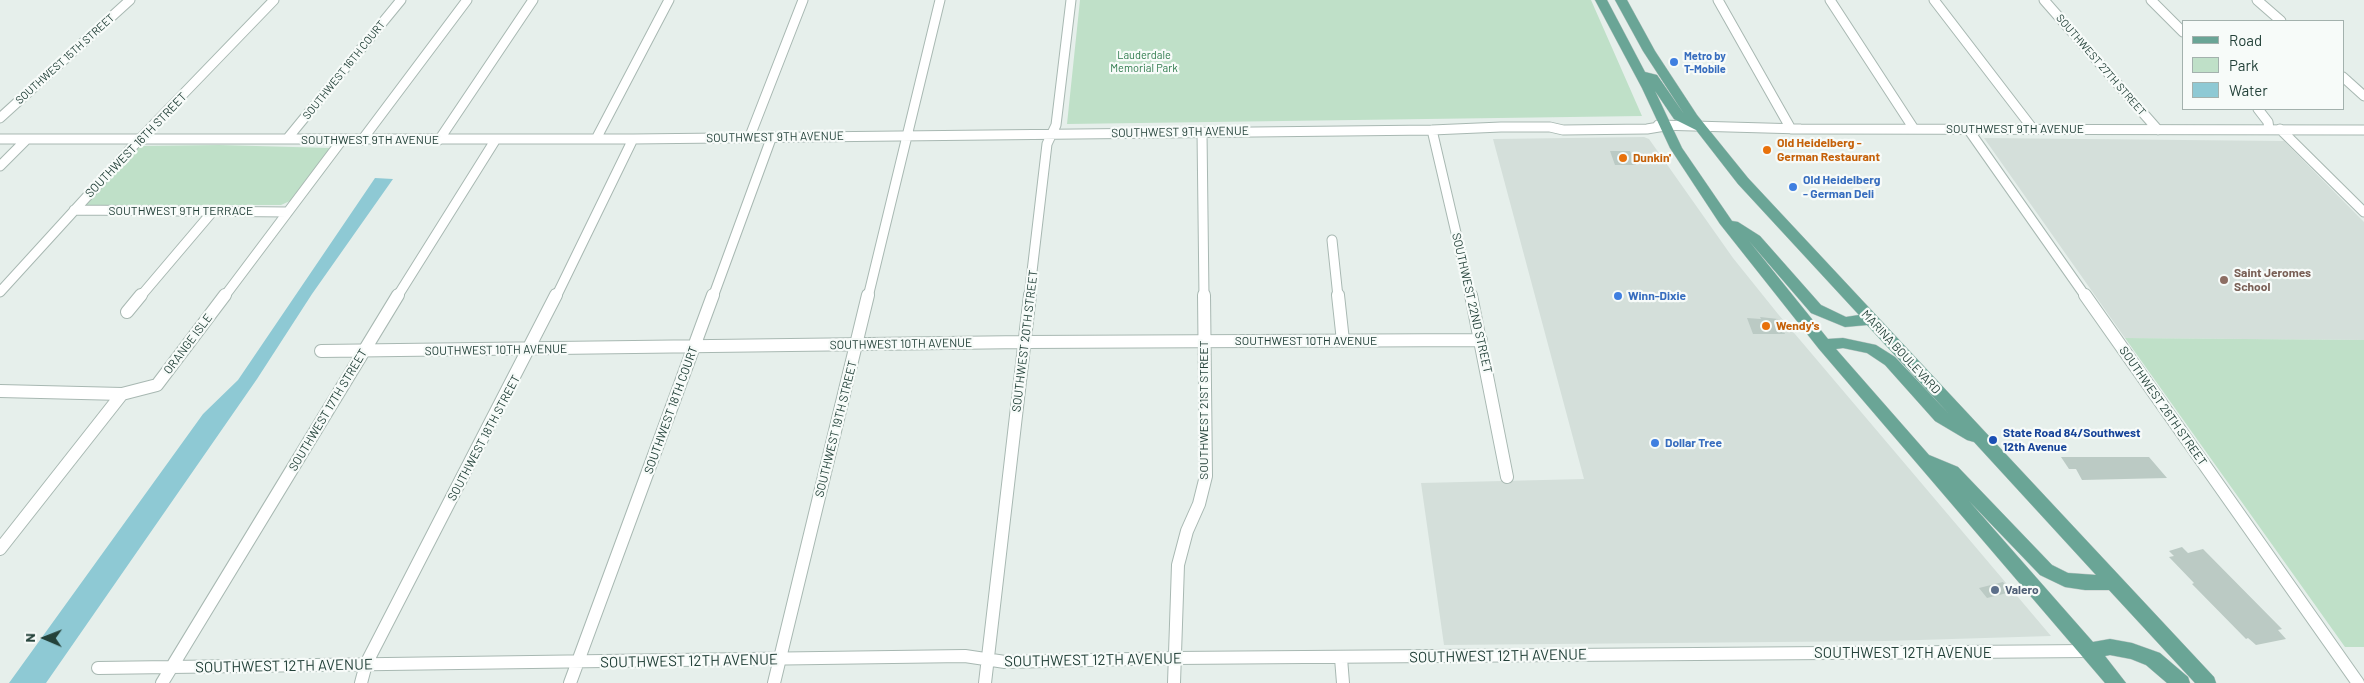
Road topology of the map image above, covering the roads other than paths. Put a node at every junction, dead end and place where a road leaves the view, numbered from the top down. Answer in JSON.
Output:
{"nodes":[{"id":1,"x":130,"y":0,"type":"edge"},
{"id":2,"x":274,"y":0,"type":"edge"},
{"id":3,"x":401,"y":0,"type":"edge"},
{"id":4,"x":467,"y":0,"type":"edge"},
{"id":5,"x":533,"y":0,"type":"edge"},
{"id":6,"x":669,"y":0,"type":"edge"},
{"id":7,"x":802,"y":0,"type":"edge"},
{"id":8,"x":940,"y":0,"type":"edge"},
{"id":9,"x":1071,"y":0,"type":"edge"},
{"id":10,"x":1601,"y":0,"type":"edge"},
{"id":11,"x":1621,"y":0,"type":"edge"},
{"id":12,"x":1718,"y":0,"type":"edge"},
{"id":13,"x":1830,"y":0,"type":"edge"},
{"id":14,"x":1934,"y":0,"type":"edge"},
{"id":15,"x":2044,"y":0,"type":"edge"},
{"id":16,"x":2151,"y":0,"type":"edge"},
{"id":17,"x":2257,"y":0,"type":"edge"},
{"id":18,"x":2280,"y":20,"type":"edge"},
{"id":19,"x":2182,"y":31,"type":"edge"},
{"id":20,"x":1637,"y":66,"type":"junction"},
{"id":21,"x":2344,"y":78,"type":"edge"},
{"id":22,"x":2364,"y":96,"type":"edge"},
{"id":23,"x":2259,"y":110,"type":"edge"},
{"id":24,"x":0,"y":118,"type":"edge"},
{"id":25,"x":1665,"y":126,"type":"junction"},
{"id":26,"x":1700,"y":128,"type":"junction"},
{"id":27,"x":1791,"y":129,"type":"junction"},
{"id":28,"x":1914,"y":129,"type":"junction"},
{"id":29,"x":1968,"y":129,"type":"junction"},
{"id":30,"x":2033,"y":129,"type":"junction"},
{"id":31,"x":2280,"y":129,"type":"junction"},
{"id":32,"x":1432,"y":130,"type":"junction"},
{"id":33,"x":2158,"y":130,"type":"junction"},
{"id":34,"x":2269,"y":130,"type":"junction"},
{"id":35,"x":2364,"y":130,"type":"edge"},
{"id":36,"x":1202,"y":132,"type":"junction"},
{"id":37,"x":1052,"y":133,"type":"junction"},
{"id":38,"x":907,"y":135,"type":"junction"},
{"id":39,"x":750,"y":136,"type":"junction"},
{"id":40,"x":772,"y":136,"type":"junction"},
{"id":41,"x":0,"y":139,"type":"edge"},
{"id":42,"x":27,"y":139,"type":"junction"},
{"id":43,"x":141,"y":139,"type":"junction"},
{"id":44,"x":287,"y":139,"type":"junction"},
{"id":45,"x":496,"y":139,"type":"junction"},
{"id":46,"x":596,"y":139,"type":"junction"},
{"id":47,"x":633,"y":139,"type":"junction"},
{"id":48,"x":342,"y":140,"type":"junction"},
{"id":49,"x":362,"y":140,"type":"junction"},
{"id":50,"x":439,"y":140,"type":"junction"},
{"id":51,"x":0,"y":166,"type":"edge"},
{"id":52,"x":74,"y":210,"type":"junction"},
{"id":53,"x":212,"y":211,"type":"junction"},
{"id":54,"x":288,"y":212,"type":"junction"},
{"id":55,"x":2364,"y":212,"type":"edge"},
{"id":56,"x":1725,"y":221,"type":"junction"},
{"id":57,"x":1332,"y":240,"type":"dead end"},
{"id":58,"x":0,"y":292,"type":"edge"},
{"id":59,"x":127,"y":312,"type":"dead end"},
{"id":60,"x":1871,"y":319,"type":"junction"},
{"id":61,"x":1481,"y":340,"type":"junction"},
{"id":62,"x":1343,"y":341,"type":"junction"},
{"id":63,"x":1025,"y":342,"type":"junction"},
{"id":64,"x":1204,"y":342,"type":"junction"},
{"id":65,"x":856,"y":345,"type":"junction"},
{"id":66,"x":1824,"y":345,"type":"junction"},
{"id":67,"x":694,"y":347,"type":"junction"},
{"id":68,"x":530,"y":349,"type":"junction"},
{"id":69,"x":321,"y":351,"type":"dead end"},
{"id":70,"x":363,"y":351,"type":"junction"},
{"id":71,"x":0,"y":391,"type":"edge"},
{"id":72,"x":122,"y":394,"type":"junction"},
{"id":73,"x":1989,"y":446,"type":"junction"},
{"id":74,"x":1921,"y":456,"type":"junction"},
{"id":75,"x":1507,"y":477,"type":"dead end"},
{"id":76,"x":0,"y":549,"type":"edge"},
{"id":77,"x":2114,"y":582,"type":"junction"},
{"id":78,"x":2089,"y":651,"type":"junction"},
{"id":79,"x":1174,"y":658,"type":"junction"},
{"id":80,"x":1341,"y":658,"type":"junction"},
{"id":81,"x":780,"y":659,"type":"junction"},
{"id":82,"x":987,"y":660,"type":"junction"},
{"id":83,"x":577,"y":663,"type":"junction"},
{"id":84,"x":366,"y":664,"type":"junction"},
{"id":85,"x":171,"y":667,"type":"junction"},
{"id":86,"x":98,"y":668,"type":"dead end"},
{"id":87,"x":162,"y":683,"type":"edge"},
{"id":88,"x":361,"y":683,"type":"edge"},
{"id":89,"x":570,"y":683,"type":"edge"},
{"id":90,"x":774,"y":683,"type":"edge"},
{"id":91,"x":985,"y":683,"type":"edge"},
{"id":92,"x":1174,"y":683,"type":"edge"},
{"id":93,"x":1343,"y":683,"type":"edge"},
{"id":94,"x":2117,"y":683,"type":"edge"},
{"id":95,"x":2180,"y":683,"type":"edge"},
{"id":96,"x":2207,"y":683,"type":"edge"},
{"id":97,"x":2358,"y":683,"type":"edge"}],
"edges":[{"from":1,"to":24,"type":"street","name":"SOUTHWEST 15TH STREET"},
{"from":2,"to":43,"type":"street","name":"SOUTHWEST 16TH STREET"},
{"from":3,"to":44,"type":"street","name":"SOUTHWEST 16TH COURT"},
{"from":4,"to":49,"type":"street"},
{"from":5,"to":50,"type":"street"},
{"from":6,"to":46,"type":"street"},
{"from":7,"to":39,"type":"street"},
{"from":8,"to":38,"type":"street","name":"SOUTHWEST 19TH STREET"},
{"from":9,"to":37,"type":"street","name":"SOUTHWEST 20TH STREET"},
{"from":10,"to":20,"type":"main road"},
{"from":11,"to":26,"type":"main road","name":"MARINA BOULEVARD"},
{"from":12,"to":27,"type":"street"},
{"from":13,"to":28,"type":"street"},
{"from":14,"to":30,"type":"street"},
{"from":15,"to":33,"type":"street","name":"SOUTHWEST 27TH STREET"},
{"from":16,"to":19,"type":"street"},
{"from":17,"to":18,"type":"street"},
{"from":20,"to":25,"type":"main road"},
{"from":20,"to":26,"type":"main road"},
{"from":21,"to":22,"type":"street"},
{"from":23,"to":34,"type":"street"},
{"from":25,"to":26,"type":"street","name":"SOUTHWEST 9TH AVENUE"},
{"from":25,"to":32,"type":"street","name":"SOUTHWEST 9TH AVENUE"},
{"from":25,"to":56,"type":"main road"},
{"from":26,"to":27,"type":"street","name":"SOUTHWEST 9TH AVENUE"},
{"from":26,"to":60,"type":"main road","name":"MARINA BOULEVARD"},
{"from":27,"to":28,"type":"street","name":"SOUTHWEST 9TH AVENUE"},
{"from":28,"to":29,"type":"street","name":"SOUTHWEST 9TH AVENUE"},
{"from":29,"to":30,"type":"street","name":"SOUTHWEST 9TH AVENUE"},
{"from":29,"to":97,"type":"street","name":"SOUTHWEST 26TH STREET"},
{"from":30,"to":33,"type":"street","name":"SOUTHWEST 9TH AVENUE"},
{"from":31,"to":34,"type":"street","name":"SOUTHWEST 9TH AVENUE"},
{"from":31,"to":35,"type":"street","name":"SOUTHWEST 9TH AVENUE"},
{"from":31,"to":55,"type":"street"},
{"from":32,"to":36,"type":"street","name":"SOUTHWEST 9TH AVENUE"},
{"from":32,"to":61,"type":"street","name":"SOUTHWEST 22ND STREET"},
{"from":33,"to":34,"type":"street","name":"SOUTHWEST 9TH AVENUE"},
{"from":36,"to":37,"type":"street","name":"SOUTHWEST 9TH AVENUE"},
{"from":36,"to":64,"type":"street","name":"SOUTHWEST 21ST STREET"},
{"from":37,"to":38,"type":"street","name":"SOUTHWEST 9TH AVENUE"},
{"from":37,"to":63,"type":"street","name":"SOUTHWEST 20TH STREET"},
{"from":38,"to":40,"type":"street","name":"SOUTHWEST 9TH AVENUE"},
{"from":38,"to":65,"type":"street","name":"SOUTHWEST 19TH STREET"},
{"from":39,"to":40,"type":"street","name":"SOUTHWEST 9TH AVENUE"},
{"from":39,"to":47,"type":"street","name":"SOUTHWEST 9TH AVENUE"},
{"from":40,"to":67,"type":"street","name":"SOUTHWEST 18TH COURT"},
{"from":41,"to":42,"type":"street","name":"SOUTHWEST 9TH AVENUE"},
{"from":42,"to":43,"type":"street","name":"SOUTHWEST 9TH AVENUE"},
{"from":42,"to":51,"type":"street"},
{"from":43,"to":44,"type":"street","name":"SOUTHWEST 9TH AVENUE"},
{"from":43,"to":52,"type":"street","name":"SOUTHWEST 16TH STREET"},
{"from":44,"to":48,"type":"street","name":"SOUTHWEST 9TH AVENUE"},
{"from":45,"to":46,"type":"street","name":"SOUTHWEST 9TH AVENUE"},
{"from":45,"to":50,"type":"street","name":"SOUTHWEST 9TH AVENUE"},
{"from":45,"to":70,"type":"street","name":"SOUTHWEST 17TH STREET"},
{"from":46,"to":47,"type":"street","name":"SOUTHWEST 9TH AVENUE"},
{"from":47,"to":68,"type":"street","name":"SOUTHWEST 18TH STREET"},
{"from":48,"to":49,"type":"street","name":"SOUTHWEST 9TH AVENUE"},
{"from":48,"to":54,"type":"street","name":"ORANGE ISLE"},
{"from":49,"to":50,"type":"street","name":"SOUTHWEST 9TH AVENUE"},
{"from":52,"to":53,"type":"street","name":"SOUTHWEST 9TH TERRACE"},
{"from":52,"to":58,"type":"street","name":"SOUTHWEST 16TH STREET"},
{"from":53,"to":54,"type":"street","name":"SOUTHWEST 9TH TERRACE"},
{"from":53,"to":59,"type":"street"},
{"from":54,"to":72,"type":"street","name":"ORANGE ISLE"},
{"from":56,"to":60,"type":"main road"},
{"from":56,"to":66,"type":"main road"},
{"from":57,"to":62,"type":"street"},
{"from":60,"to":73,"type":"main road","name":"MARINA BOULEVARD"},
{"from":61,"to":62,"type":"street","name":"SOUTHWEST 10TH AVENUE"},
{"from":61,"to":75,"type":"street","name":"SOUTHWEST 22ND STREET"},
{"from":62,"to":64,"type":"street","name":"SOUTHWEST 10TH AVENUE"},
{"from":63,"to":64,"type":"street","name":"SOUTHWEST 10TH AVENUE"},
{"from":63,"to":65,"type":"street","name":"SOUTHWEST 10TH AVENUE"},
{"from":63,"to":82,"type":"street","name":"SOUTHWEST 20TH STREET"},
{"from":64,"to":79,"type":"street","name":"SOUTHWEST 21ST STREET"},
{"from":65,"to":67,"type":"street","name":"SOUTHWEST 10TH AVENUE"},
{"from":65,"to":81,"type":"street","name":"SOUTHWEST 19TH STREET"},
{"from":66,"to":73,"type":"main road"},
{"from":66,"to":74,"type":"main road"},
{"from":67,"to":68,"type":"street","name":"SOUTHWEST 10TH AVENUE"},
{"from":67,"to":83,"type":"street","name":"SOUTHWEST 18TH COURT"},
{"from":68,"to":70,"type":"street","name":"SOUTHWEST 10TH AVENUE"},
{"from":68,"to":84,"type":"street","name":"SOUTHWEST 18TH STREET"},
{"from":69,"to":70,"type":"street","name":"SOUTHWEST 10TH AVENUE"},
{"from":70,"to":85,"type":"street","name":"SOUTHWEST 17TH STREET"},
{"from":71,"to":72,"type":"street"},
{"from":72,"to":76,"type":"street"},
{"from":73,"to":77,"type":"main road","name":"MARINA BOULEVARD"},
{"from":74,"to":77,"type":"main road"},
{"from":74,"to":78,"type":"main road"},
{"from":77,"to":96,"type":"main road","name":"MARINA BOULEVARD"},
{"from":78,"to":80,"type":"street","name":"SOUTHWEST 12TH AVENUE"},
{"from":78,"to":94,"type":"main road"},
{"from":78,"to":95,"type":"main road"},
{"from":79,"to":80,"type":"street","name":"SOUTHWEST 12TH AVENUE"},
{"from":79,"to":82,"type":"street","name":"SOUTHWEST 12TH AVENUE"},
{"from":79,"to":92,"type":"street","name":"SOUTHWEST 21ST STREET"},
{"from":80,"to":93,"type":"street"},
{"from":81,"to":82,"type":"street","name":"SOUTHWEST 12TH AVENUE"},
{"from":81,"to":83,"type":"street","name":"SOUTHWEST 12TH AVENUE"},
{"from":81,"to":90,"type":"street","name":"SOUTHWEST 19TH STREET"},
{"from":82,"to":91,"type":"street","name":"SOUTHWEST 20TH STREET"},
{"from":83,"to":84,"type":"street","name":"SOUTHWEST 12TH AVENUE"},
{"from":83,"to":89,"type":"street","name":"SOUTHWEST 18TH COURT"},
{"from":84,"to":85,"type":"street","name":"SOUTHWEST 12TH AVENUE"},
{"from":84,"to":88,"type":"street","name":"SOUTHWEST 18TH STREET"},
{"from":85,"to":86,"type":"street","name":"SOUTHWEST 12TH AVENUE"},
{"from":85,"to":87,"type":"street","name":"SOUTHWEST 17TH STREET"}]}
